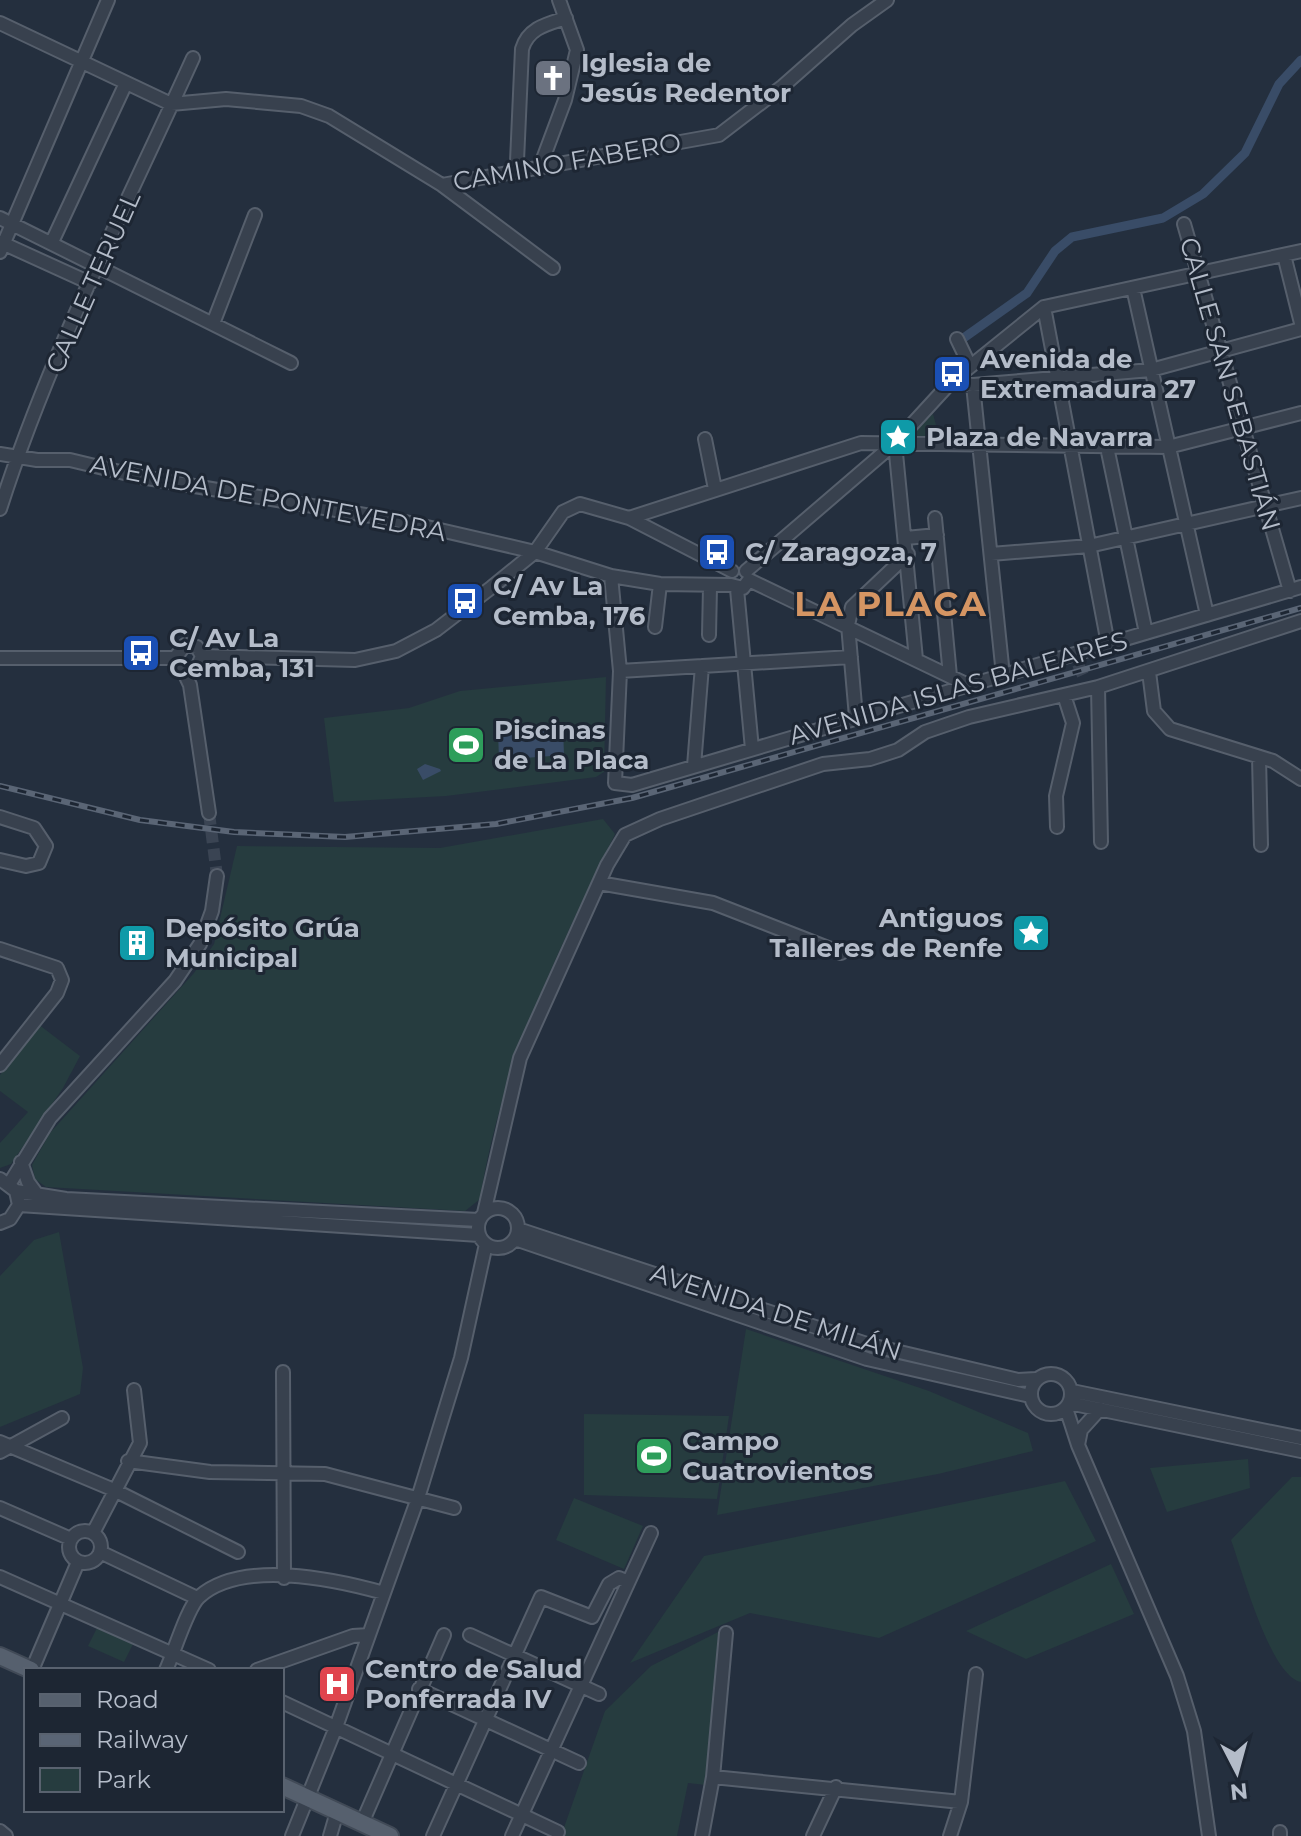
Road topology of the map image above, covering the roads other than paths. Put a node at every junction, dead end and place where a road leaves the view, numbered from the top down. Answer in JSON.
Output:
{"nodes":[{"id":1,"x":108,"y":0,"type":"edge"},
{"id":2,"x":559,"y":0,"type":"edge"},
{"id":3,"x":887,"y":0,"type":"edge"},
{"id":4,"x":566,"y":18,"type":"junction"},
{"id":5,"x":0,"y":23,"type":"edge"},
{"id":6,"x":193,"y":58,"type":"dead end"},
{"id":7,"x":82,"y":63,"type":"junction"},
{"id":8,"x":126,"y":83,"type":"junction"},
{"id":9,"x":171,"y":104,"type":"junction"},
{"id":10,"x":534,"y":168,"type":"junction"},
{"id":11,"x":442,"y":185,"type":"junction"},
{"id":12,"x":255,"y":215,"type":"dead end"},
{"id":13,"x":6,"y":221,"type":"edge"},
{"id":14,"x":1184,"y":224,"type":"dead end"},
{"id":15,"x":52,"y":242,"type":"junction"},
{"id":16,"x":1,"y":246,"type":"edge"},
{"id":17,"x":1301,"y":251,"type":"edge"},
{"id":18,"x":1284,"y":255,"type":"junction"},
{"id":19,"x":98,"y":266,"type":"junction"},
{"id":20,"x":553,"y":268,"type":"dead end"},
{"id":21,"x":1198,"y":275,"type":"junction"},
{"id":22,"x":90,"y":283,"type":"junction"},
{"id":23,"x":1133,"y":288,"type":"junction"},
{"id":24,"x":1044,"y":307,"type":"junction"},
{"id":25,"x":214,"y":321,"type":"junction"},
{"id":26,"x":1301,"y":326,"type":"edge"},
{"id":27,"x":957,"y":339,"type":"dead end"},
{"id":28,"x":1221,"y":351,"type":"junction"},
{"id":29,"x":291,"y":363,"type":"dead end"},
{"id":30,"x":970,"y":366,"type":"junction"},
{"id":31,"x":1151,"y":370,"type":"junction"},
{"id":32,"x":1058,"y":378,"type":"junction"},
{"id":33,"x":951,"y":382,"type":"junction"},
{"id":34,"x":973,"y":385,"type":"junction"},
{"id":35,"x":1301,"y":413,"type":"edge"},
{"id":36,"x":1243,"y":429,"type":"junction"},
{"id":37,"x":705,"y":439,"type":"dead end"},
{"id":38,"x":895,"y":443,"type":"junction"},
{"id":39,"x":980,"y":447,"type":"junction"},
{"id":40,"x":1070,"y":447,"type":"junction"},
{"id":41,"x":1107,"y":447,"type":"junction"},
{"id":42,"x":1168,"y":447,"type":"junction"},
{"id":43,"x":0,"y":454,"type":"edge"},
{"id":44,"x":17,"y":457,"type":"junction"},
{"id":45,"x":715,"y":489,"type":"junction"},
{"id":46,"x":1301,"y":498,"type":"edge"},
{"id":47,"x":1265,"y":506,"type":"junction"},
{"id":48,"x":0,"y":509,"type":"edge"},
{"id":49,"x":629,"y":518,"type":"junction"},
{"id":50,"x":935,"y":518,"type":"dead end"},
{"id":51,"x":1186,"y":525,"type":"junction"},
{"id":52,"x":937,"y":535,"type":"junction"},
{"id":53,"x":906,"y":538,"type":"junction"},
{"id":54,"x":1126,"y":538,"type":"junction"},
{"id":55,"x":1089,"y":546,"type":"junction"},
{"id":56,"x":535,"y":552,"type":"junction"},
{"id":57,"x":908,"y":554,"type":"junction"},
{"id":58,"x":991,"y":554,"type":"junction"},
{"id":59,"x":732,"y":571,"type":"junction"},
{"id":60,"x":748,"y":575,"type":"junction"},
{"id":61,"x":611,"y":576,"type":"junction"},
{"id":62,"x":660,"y":584,"type":"junction"},
{"id":63,"x":710,"y":587,"type":"junction"},
{"id":64,"x":734,"y":587,"type":"junction"},
{"id":65,"x":1295,"y":589,"type":"edge"},
{"id":66,"x":1207,"y":615,"type":"junction"},
{"id":67,"x":1301,"y":621,"type":"edge"},
{"id":68,"x":848,"y":625,"type":"junction"},
{"id":69,"x":655,"y":627,"type":"dead end"},
{"id":70,"x":1146,"y":633,"type":"junction"},
{"id":71,"x":709,"y":635,"type":"dead end"},
{"id":72,"x":1108,"y":644,"type":"junction"},
{"id":73,"x":202,"y":656,"type":"junction"},
{"id":74,"x":851,"y":657,"type":"junction"},
{"id":75,"x":0,"y":658,"type":"edge"},
{"id":76,"x":175,"y":658,"type":"junction"},
{"id":77,"x":916,"y":659,"type":"junction"},
{"id":78,"x":744,"y":663,"type":"junction"},
{"id":79,"x":702,"y":666,"type":"junction"},
{"id":80,"x":197,"y":668,"type":"junction"},
{"id":81,"x":183,"y":670,"type":"junction"},
{"id":82,"x":620,"y":671,"type":"junction"},
{"id":83,"x":1149,"y":672,"type":"junction"},
{"id":84,"x":1003,"y":675,"type":"junction"},
{"id":85,"x":950,"y":676,"type":"junction"},
{"id":86,"x":190,"y":685,"type":"junction"},
{"id":87,"x":968,"y":685,"type":"junction"},
{"id":88,"x":1090,"y":685,"type":"junction"},
{"id":89,"x":1064,"y":695,"type":"junction"},
{"id":90,"x":856,"y":717,"type":"junction"},
{"id":91,"x":752,"y":749,"type":"junction"},
{"id":92,"x":1259,"y":757,"type":"junction"},
{"id":93,"x":694,"y":766,"type":"junction"},
{"id":94,"x":1301,"y":779,"type":"edge"},
{"id":95,"x":209,"y":813,"type":"tunnel mouth"},
{"id":96,"x":0,"y":817,"type":"edge"},
{"id":97,"x":1057,"y":827,"type":"dead end"},
{"id":98,"x":1101,"y":842,"type":"dead end"},
{"id":99,"x":1261,"y":845,"type":"dead end"},
{"id":100,"x":0,"y":860,"type":"edge"},
{"id":101,"x":217,"y":876,"type":"tunnel mouth"},
{"id":102,"x":599,"y":883,"type":"junction"},
{"id":103,"x":0,"y":949,"type":"edge"},
{"id":104,"x":841,"y":953,"type":"dead end"},
{"id":105,"x":0,"y":1065,"type":"edge"},
{"id":106,"x":21,"y":1162,"type":"junction"},
{"id":107,"x":493,"y":1181,"type":"junction"},
{"id":108,"x":9,"y":1185,"type":"edge"},
{"id":109,"x":39,"y":1197,"type":"junction"},
{"id":110,"x":19,"y":1205,"type":"junction"},
{"id":111,"x":506,"y":1209,"type":"junction"},
{"id":112,"x":482,"y":1216,"type":"junction"},
{"id":113,"x":0,"y":1223,"type":"edge"},
{"id":114,"x":517,"y":1234,"type":"junction"},
{"id":115,"x":482,"y":1240,"type":"junction"},
{"id":116,"x":499,"y":1248,"type":"junction"},
{"id":117,"x":482,"y":1274,"type":"junction"},
{"id":118,"x":283,"y":1372,"type":"dead end"},
{"id":119,"x":1036,"y":1379,"type":"junction"},
{"id":120,"x":134,"y":1390,"type":"dead end"},
{"id":121,"x":1030,"y":1396,"type":"junction"},
{"id":122,"x":1066,"y":1404,"type":"junction"},
{"id":123,"x":1100,"y":1409,"type":"junction"},
{"id":124,"x":62,"y":1418,"type":"dead end"},
{"id":125,"x":1301,"y":1438,"type":"edge"},
{"id":126,"x":1076,"y":1439,"type":"junction"},
{"id":127,"x":3,"y":1447,"type":"edge"},
{"id":128,"x":1301,"y":1451,"type":"edge"},
{"id":129,"x":128,"y":1461,"type":"junction"},
{"id":130,"x":283,"y":1472,"type":"junction"},
{"id":131,"x":114,"y":1490,"type":"junction"},
{"id":132,"x":418,"y":1498,"type":"junction"},
{"id":133,"x":0,"y":1508,"type":"edge"},
{"id":134,"x":454,"y":1508,"type":"dead end"},
{"id":135,"x":93,"y":1533,"type":"junction"},
{"id":136,"x":651,"y":1533,"type":"dead end"},
{"id":137,"x":71,"y":1539,"type":"junction"},
{"id":138,"x":100,"y":1552,"type":"junction"},
{"id":139,"x":238,"y":1552,"type":"dead end"},
{"id":140,"x":78,"y":1562,"type":"junction"},
{"id":141,"x":0,"y":1577,"type":"edge"},
{"id":142,"x":284,"y":1578,"type":"junction"},
{"id":143,"x":628,"y":1582,"type":"junction"},
{"id":144,"x":384,"y":1593,"type":"junction"},
{"id":145,"x":197,"y":1598,"type":"junction"},
{"id":146,"x":60,"y":1604,"type":"junction"},
{"id":147,"x":726,"y":1633,"type":"dead end"},
{"id":148,"x":369,"y":1635,"type":"junction"},
{"id":149,"x":444,"y":1635,"type":"dead end"},
{"id":150,"x":470,"y":1635,"type":"dead end"},
{"id":151,"x":173,"y":1655,"type":"junction"},
{"id":152,"x":0,"y":1656,"type":"edge"},
{"id":153,"x":514,"y":1657,"type":"junction"},
{"id":154,"x":27,"y":1668,"type":"edge"},
{"id":155,"x":32,"y":1668,"type":"edge"},
{"id":156,"x":167,"y":1668,"type":"edge"},
{"id":157,"x":204,"y":1668,"type":"edge"},
{"id":158,"x":263,"y":1668,"type":"edge"},
{"id":159,"x":976,"y":1674,"type":"dead end"},
{"id":160,"x":581,"y":1686,"type":"junction"},
{"id":161,"x":419,"y":1689,"type":"junction"},
{"id":162,"x":599,"y":1694,"type":"dead end"},
{"id":163,"x":284,"y":1703,"type":"edge"},
{"id":164,"x":486,"y":1719,"type":"junction"},
{"id":165,"x":336,"y":1727,"type":"junction"},
{"id":166,"x":551,"y":1749,"type":"junction"},
{"id":167,"x":391,"y":1754,"type":"junction"},
{"id":168,"x":579,"y":1763,"type":"dead end"},
{"id":169,"x":713,"y":1777,"type":"junction"},
{"id":170,"x":456,"y":1784,"type":"junction"},
{"id":171,"x":284,"y":1787,"type":"edge"},
{"id":172,"x":836,"y":1787,"type":"junction"},
{"id":173,"x":306,"y":1797,"type":"junction"},
{"id":174,"x":961,"y":1802,"type":"junction"},
{"id":175,"x":337,"y":1812,"type":"junction"},
{"id":176,"x":521,"y":1815,"type":"junction"},
{"id":177,"x":362,"y":1823,"type":"junction"},
{"id":178,"x":0,"y":1831,"type":"edge"},
{"id":179,"x":558,"y":1832,"type":"dead end"},
{"id":180,"x":383,"y":1835,"type":"edge"},
{"id":181,"x":6,"y":1836,"type":"edge"},
{"id":182,"x":292,"y":1836,"type":"edge"},
{"id":183,"x":330,"y":1836,"type":"edge"},
{"id":184,"x":433,"y":1836,"type":"edge"},
{"id":185,"x":512,"y":1836,"type":"edge"},
{"id":186,"x":702,"y":1836,"type":"edge"},
{"id":187,"x":813,"y":1836,"type":"edge"},
{"id":188,"x":950,"y":1836,"type":"edge"},
{"id":189,"x":1209,"y":1836,"type":"edge"}],
"edges":[{"from":1,"to":7,"type":"street"},
{"from":2,"to":4,"type":"street"},
{"from":3,"to":10,"type":"street","name":"CAMINO FABERO"},
{"from":4,"to":10,"type":"street"},
{"from":4,"to":10,"type":"street"},
{"from":5,"to":7,"type":"street"},
{"from":6,"to":9,"type":"street","name":"CALLE TERUEL"},
{"from":7,"to":8,"type":"street"},
{"from":7,"to":13,"type":"street"},
{"from":8,"to":9,"type":"street"},
{"from":8,"to":15,"type":"street"},
{"from":9,"to":11,"type":"street","name":"CAMINO FABERO"},
{"from":9,"to":19,"type":"street","name":"CALLE TERUEL"},
{"from":10,"to":11,"type":"street","name":"CAMINO FABERO"},
{"from":11,"to":20,"type":"street"},
{"from":12,"to":25,"type":"street"},
{"from":13,"to":15,"type":"street"},
{"from":13,"to":16,"type":"street"},
{"from":14,"to":21,"type":"street","name":"CALLE SAN SEBASTIÁN"},
{"from":15,"to":19,"type":"street"},
{"from":16,"to":22,"type":"street"},
{"from":17,"to":18,"type":"street"},
{"from":18,"to":21,"type":"street"},
{"from":18,"to":26,"type":"street"},
{"from":19,"to":22,"type":"street","name":"CALLE TERUEL"},
{"from":19,"to":25,"type":"street"},
{"from":21,"to":23,"type":"street"},
{"from":21,"to":28,"type":"street","name":"CALLE SAN SEBASTIÁN"},
{"from":22,"to":44,"type":"street","name":"CALLE TERUEL"},
{"from":23,"to":24,"type":"street"},
{"from":23,"to":31,"type":"street"},
{"from":24,"to":30,"type":"street"},
{"from":24,"to":32,"type":"street"},
{"from":25,"to":29,"type":"street"},
{"from":26,"to":28,"type":"street"},
{"from":27,"to":30,"type":"street"},
{"from":28,"to":31,"type":"street"},
{"from":28,"to":36,"type":"street","name":"CALLE SAN SEBASTIÁN"},
{"from":30,"to":33,"type":"street"},
{"from":31,"to":32,"type":"street"},
{"from":31,"to":42,"type":"street"},
{"from":32,"to":34,"type":"street"},
{"from":32,"to":40,"type":"street"},
{"from":33,"to":34,"type":"street"},
{"from":33,"to":38,"type":"street"},
{"from":34,"to":39,"type":"street"},
{"from":35,"to":36,"type":"street"},
{"from":36,"to":42,"type":"street"},
{"from":36,"to":47,"type":"street","name":"CALLE SAN SEBASTIÁN"},
{"from":37,"to":45,"type":"street"},
{"from":38,"to":39,"type":"street"},
{"from":38,"to":45,"type":"street"},
{"from":38,"to":53,"type":"street"},
{"from":38,"to":60,"type":"street"},
{"from":39,"to":40,"type":"street"},
{"from":39,"to":58,"type":"street"},
{"from":40,"to":41,"type":"street"},
{"from":40,"to":55,"type":"street"},
{"from":41,"to":42,"type":"street"},
{"from":41,"to":54,"type":"street"},
{"from":42,"to":51,"type":"street"},
{"from":43,"to":44,"type":"street","name":"AVENIDA DE PONTEVEDRA"},
{"from":44,"to":48,"type":"street","name":"CALLE TERUEL"},
{"from":44,"to":56,"type":"street","name":"AVENIDA DE PONTEVEDRA"},
{"from":45,"to":49,"type":"street"},
{"from":46,"to":47,"type":"street"},
{"from":47,"to":51,"type":"street"},
{"from":47,"to":65,"type":"street","name":"CALLE SAN SEBASTIÁN"},
{"from":49,"to":56,"type":"street"},
{"from":49,"to":59,"type":"street"},
{"from":50,"to":52,"type":"street"},
{"from":51,"to":54,"type":"street"},
{"from":51,"to":66,"type":"street"},
{"from":52,"to":53,"type":"street"},
{"from":52,"to":85,"type":"street"},
{"from":53,"to":57,"type":"street"},
{"from":54,"to":55,"type":"street"},
{"from":54,"to":70,"type":"street"},
{"from":55,"to":58,"type":"street"},
{"from":55,"to":72,"type":"street"},
{"from":56,"to":61,"type":"street","name":"AVENIDA DE PONTEVEDRA"},
{"from":56,"to":73,"type":"street"},
{"from":57,"to":68,"type":"street"},
{"from":57,"to":77,"type":"street"},
{"from":58,"to":84,"type":"street"},
{"from":59,"to":60,"type":"street"},
{"from":59,"to":64,"type":"street"},
{"from":60,"to":64,"type":"street"},
{"from":60,"to":68,"type":"street"},
{"from":61,"to":62,"type":"street","name":"AVENIDA DE PONTEVEDRA"},
{"from":61,"to":82,"type":"street"},
{"from":62,"to":63,"type":"street","name":"AVENIDA DE PONTEVEDRA"},
{"from":62,"to":69,"type":"street"},
{"from":63,"to":64,"type":"street","name":"AVENIDA DE PONTEVEDRA"},
{"from":63,"to":71,"type":"street"},
{"from":64,"to":78,"type":"street"},
{"from":65,"to":66,"type":"street","name":"AVENIDA ISLAS BALEARES"},
{"from":66,"to":70,"type":"street","name":"AVENIDA ISLAS BALEARES"},
{"from":67,"to":83,"type":"street"},
{"from":68,"to":74,"type":"street"},
{"from":68,"to":77,"type":"street"},
{"from":70,"to":72,"type":"street","name":"AVENIDA ISLAS BALEARES"},
{"from":72,"to":84,"type":"street","name":"AVENIDA ISLAS BALEARES"},
{"from":73,"to":76,"type":"street"},
{"from":73,"to":80,"type":"street"},
{"from":74,"to":78,"type":"street"},
{"from":74,"to":90,"type":"street"},
{"from":75,"to":76,"type":"street"},
{"from":76,"to":81,"type":"street"},
{"from":77,"to":85,"type":"street"},
{"from":78,"to":79,"type":"street"},
{"from":78,"to":91,"type":"street"},
{"from":79,"to":82,"type":"street"},
{"from":79,"to":93,"type":"street"},
{"from":80,"to":81,"type":"street"},
{"from":80,"to":86,"type":"street"},
{"from":81,"to":86,"type":"street"},
{"from":82,"to":93,"type":"street","name":"AVENIDA ISLAS BALEARES"},
{"from":83,"to":88,"type":"street"},
{"from":83,"to":92,"type":"street"},
{"from":84,"to":87,"type":"street","name":"AVENIDA ISLAS BALEARES"},
{"from":85,"to":87,"type":"street"},
{"from":86,"to":95,"type":"street"},
{"from":87,"to":90,"type":"street","name":"AVENIDA ISLAS BALEARES"},
{"from":88,"to":89,"type":"street"},
{"from":88,"to":98,"type":"street"},
{"from":89,"to":97,"type":"street"},
{"from":89,"to":102,"type":"street"},
{"from":90,"to":91,"type":"street","name":"AVENIDA ISLAS BALEARES"},
{"from":91,"to":93,"type":"street","name":"AVENIDA ISLAS BALEARES"},
{"from":92,"to":94,"type":"street"},
{"from":92,"to":99,"type":"street"},
{"from":96,"to":100,"type":"street"},
{"from":101,"to":106,"type":"street"},
{"from":102,"to":104,"type":"street"},
{"from":102,"to":107,"type":"street"},
{"from":103,"to":105,"type":"street"},
{"from":106,"to":108,"type":"street"},
{"from":106,"to":109,"type":"street"},
{"from":107,"to":111,"type":"street"},
{"from":107,"to":112,"type":"street"},
{"from":108,"to":109,"type":"street"},
{"from":108,"to":110,"type":"street"},
{"from":109,"to":112,"type":"street"},
{"from":110,"to":113,"type":"street"},
{"from":110,"to":115,"type":"street"},
{"from":111,"to":112,"type":"street"},
{"from":111,"to":114,"type":"street"},
{"from":112,"to":115,"type":"street"},
{"from":114,"to":116,"type":"street"},
{"from":114,"to":119,"type":"street","name":"AVENIDA DE MILÁN"},
{"from":114,"to":121,"type":"street","name":"AVENIDA DE MILÁN"},
{"from":115,"to":116,"type":"street"},
{"from":115,"to":117,"type":"street"},
{"from":116,"to":117,"type":"street"},
{"from":117,"to":132,"type":"street"},
{"from":118,"to":130,"type":"street"},
{"from":119,"to":121,"type":"street"},
{"from":119,"to":122,"type":"street","name":"AVENIDA DE MILÁN"},
{"from":120,"to":129,"type":"street"},
{"from":121,"to":122,"type":"street"},
{"from":122,"to":123,"type":"street"},
{"from":122,"to":125,"type":"street"},
{"from":122,"to":126,"type":"street"},
{"from":123,"to":126,"type":"street"},
{"from":123,"to":128,"type":"street"},
{"from":124,"to":127,"type":"street"},
{"from":126,"to":189,"type":"street"},
{"from":127,"to":131,"type":"street"},
{"from":129,"to":130,"type":"street"},
{"from":129,"to":131,"type":"street"},
{"from":130,"to":132,"type":"street"},
{"from":130,"to":142,"type":"street"},
{"from":131,"to":135,"type":"street"},
{"from":131,"to":139,"type":"street"},
{"from":132,"to":134,"type":"street"},
{"from":132,"to":144,"type":"street"},
{"from":133,"to":137,"type":"street"},
{"from":135,"to":137,"type":"street"},
{"from":135,"to":138,"type":"street"},
{"from":136,"to":143,"type":"street"},
{"from":137,"to":140,"type":"street"},
{"from":138,"to":140,"type":"street"},
{"from":138,"to":145,"type":"street"},
{"from":140,"to":146,"type":"street"},
{"from":141,"to":146,"type":"street"},
{"from":142,"to":144,"type":"street"},
{"from":142,"to":145,"type":"street"},
{"from":143,"to":153,"type":"street"},
{"from":143,"to":160,"type":"street"},
{"from":144,"to":148,"type":"street"},
{"from":145,"to":151,"type":"street"},
{"from":146,"to":151,"type":"street"},
{"from":146,"to":155,"type":"street"},
{"from":147,"to":169,"type":"street"},
{"from":148,"to":158,"type":"street"},
{"from":148,"to":165,"type":"street"},
{"from":149,"to":161,"type":"street"},
{"from":150,"to":153,"type":"street"},
{"from":151,"to":156,"type":"street"},
{"from":151,"to":157,"type":"street"},
{"from":152,"to":154,"type":"main road"},
{"from":153,"to":160,"type":"street"},
{"from":153,"to":164,"type":"street"},
{"from":159,"to":174,"type":"street"},
{"from":160,"to":162,"type":"street"},
{"from":160,"to":166,"type":"street"},
{"from":161,"to":164,"type":"street"},
{"from":161,"to":167,"type":"street"},
{"from":163,"to":165,"type":"street"},
{"from":164,"to":166,"type":"street"},
{"from":164,"to":170,"type":"street"},
{"from":165,"to":167,"type":"street"},
{"from":165,"to":173,"type":"street"},
{"from":166,"to":168,"type":"street"},
{"from":166,"to":176,"type":"street"},
{"from":167,"to":170,"type":"street"},
{"from":167,"to":177,"type":"street"},
{"from":169,"to":172,"type":"street"},
{"from":169,"to":186,"type":"street"},
{"from":170,"to":176,"type":"street"},
{"from":170,"to":184,"type":"street"},
{"from":171,"to":173,"type":"main road"},
{"from":172,"to":174,"type":"street"},
{"from":172,"to":187,"type":"street"},
{"from":173,"to":175,"type":"main road"},
{"from":173,"to":182,"type":"street"},
{"from":174,"to":188,"type":"street"},
{"from":175,"to":177,"type":"main road"},
{"from":175,"to":183,"type":"street"},
{"from":176,"to":179,"type":"street"},
{"from":176,"to":185,"type":"street"},
{"from":177,"to":180,"type":"main road"},
{"from":178,"to":181,"type":"street"}]}
